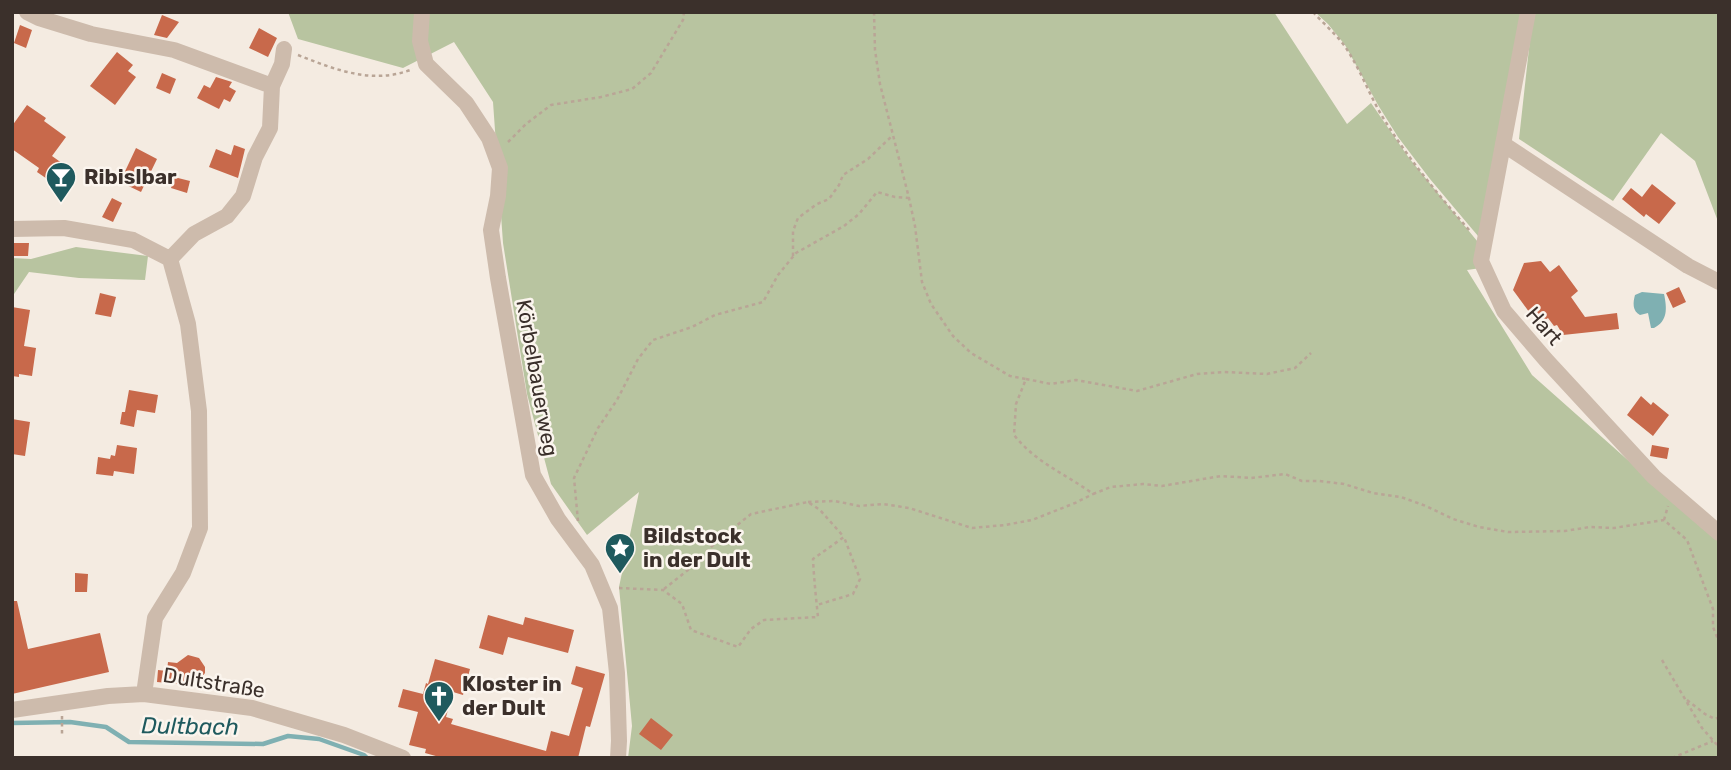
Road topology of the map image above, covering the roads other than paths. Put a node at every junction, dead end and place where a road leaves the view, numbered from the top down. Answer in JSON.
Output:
{"nodes":[{"id":1,"x":26,"y":12,"type":"edge"},
{"id":2,"x":422,"y":12,"type":"edge"},
{"id":3,"x":1528,"y":12,"type":"edge"},
{"id":4,"x":284,"y":50,"type":"road end"},
{"id":5,"x":272,"y":86,"type":"junction"},
{"id":6,"x":1503,"y":144,"type":"junction"},
{"id":7,"x":1628,"y":206,"type":"dead end"},
{"id":8,"x":1618,"y":220,"type":"junction"},
{"id":9,"x":12,"y":229,"type":"edge"},
{"id":10,"x":170,"y":259,"type":"junction"},
{"id":11,"x":1719,"y":282,"type":"edge"},
{"id":12,"x":1674,"y":494,"type":"junction"},
{"id":13,"x":1719,"y":521,"type":"edge"},
{"id":14,"x":1719,"y":533,"type":"edge"},
{"id":15,"x":144,"y":694,"type":"junction"},
{"id":16,"x":12,"y":710,"type":"edge"},
{"id":17,"x":403,"y":758,"type":"edge"},
{"id":18,"x":618,"y":758,"type":"edge"}],
"edges":[{"from":1,"to":5,"type":"street"},
{"from":2,"to":18,"type":"street","name":"Körbelbauerweg"},
{"from":3,"to":6,"type":"street","name":"Hart"},
{"from":4,"to":5,"type":"street"},
{"from":5,"to":10,"type":"street"},
{"from":6,"to":8,"type":"street"},
{"from":6,"to":12,"type":"street","name":"Hart"},
{"from":7,"to":8,"type":"street"},
{"from":8,"to":11,"type":"street"},
{"from":9,"to":10,"type":"street"},
{"from":10,"to":15,"type":"street"},
{"from":12,"to":13,"type":"street","name":"Hart"},
{"from":12,"to":14,"type":"street","name":"Hart"},
{"from":15,"to":16,"type":"street","name":"Dultstraße"},
{"from":15,"to":17,"type":"street","name":"Dultstraße"}]}
